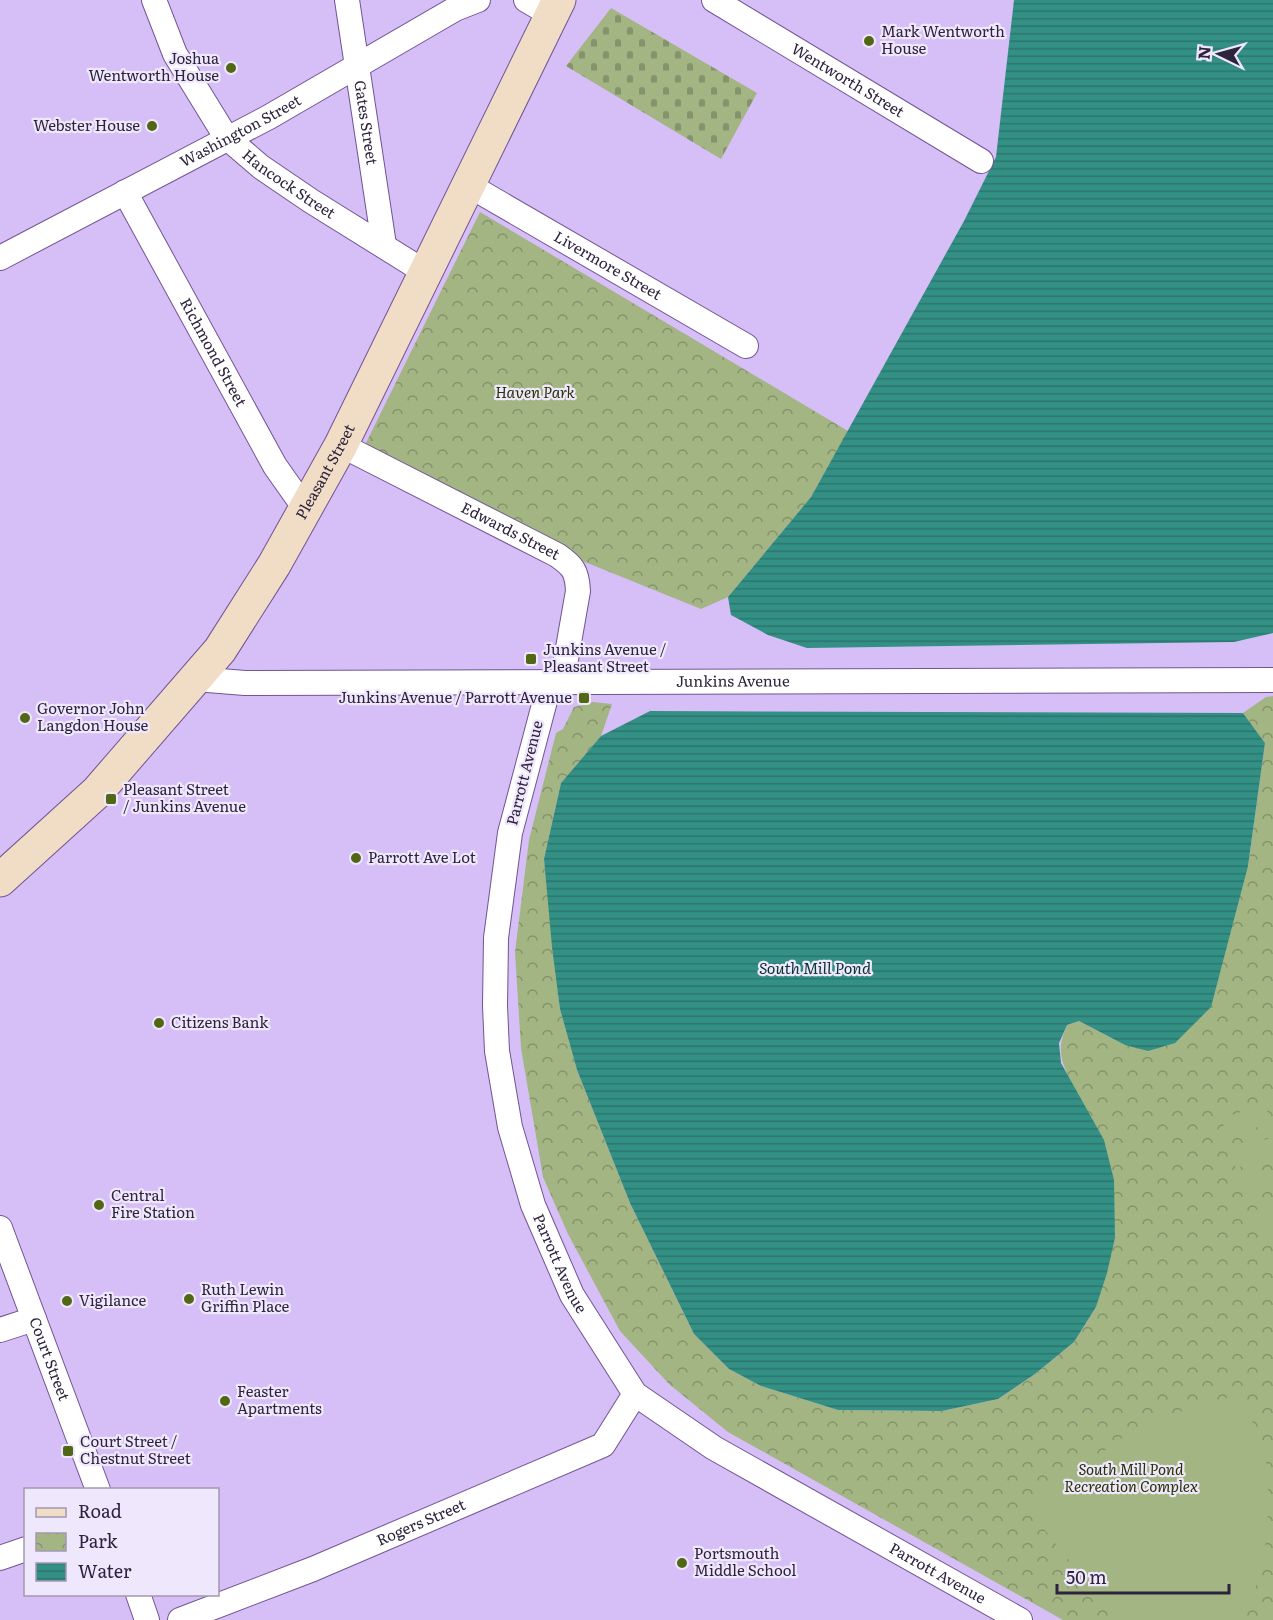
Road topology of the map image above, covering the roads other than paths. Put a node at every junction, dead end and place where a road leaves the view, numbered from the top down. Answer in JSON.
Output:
{"nodes":[{"id":1,"x":154,"y":0,"type":"edge"},
{"id":2,"x":347,"y":0,"type":"edge"},
{"id":3,"x":478,"y":0,"type":"edge"},
{"id":4,"x":714,"y":0,"type":"edge"},
{"id":5,"x":546,"y":5,"type":"edge"},
{"id":6,"x":357,"y":66,"type":"junction"},
{"id":7,"x":226,"y":137,"type":"junction"},
{"id":8,"x":981,"y":161,"type":"dead end"},
{"id":9,"x":470,"y":186,"type":"junction"},
{"id":10,"x":125,"y":192,"type":"junction"},
{"id":11,"x":384,"y":245,"type":"junction"},
{"id":12,"x":0,"y":258,"type":"edge"},
{"id":13,"x":425,"y":272,"type":"junction"},
{"id":14,"x":746,"y":346,"type":"dead end"},
{"id":15,"x":341,"y":445,"type":"junction"},
{"id":16,"x":306,"y":510,"type":"junction"},
{"id":17,"x":195,"y":680,"type":"junction"},
{"id":18,"x":1273,"y":680,"type":"edge"},
{"id":19,"x":556,"y":682,"type":"junction"},
{"id":20,"x":0,"y":880,"type":"edge"},
{"id":21,"x":0,"y":1228,"type":"edge"},
{"id":22,"x":34,"y":1318,"type":"junction"},
{"id":23,"x":0,"y":1330,"type":"edge"},
{"id":24,"x":635,"y":1394,"type":"junction"},
{"id":25,"x":97,"y":1488,"type":"edge"},
{"id":26,"x":24,"y":1550,"type":"edge"},
{"id":27,"x":0,"y":1558,"type":"edge"},
{"id":28,"x":139,"y":1596,"type":"edge"},
{"id":29,"x":147,"y":1620,"type":"edge"},
{"id":30,"x":180,"y":1620,"type":"edge"},
{"id":31,"x":1020,"y":1620,"type":"edge"}],
"edges":[{"from":1,"to":7,"type":"street","name":"Hancock Street"},
{"from":2,"to":6,"type":"street","name":"Gates Street"},
{"from":3,"to":6,"type":"street","name":"Washington Street"},
{"from":4,"to":8,"type":"street","name":"Wentworth Street"},
{"from":5,"to":9,"type":"main road","name":"Pleasant Street"},
{"from":6,"to":7,"type":"street","name":"Washington Street"},
{"from":6,"to":11,"type":"street","name":"Gates Street"},
{"from":7,"to":10,"type":"street","name":"Washington Street"},
{"from":7,"to":11,"type":"street","name":"Hancock Street"},
{"from":9,"to":13,"type":"main road","name":"Pleasant Street"},
{"from":9,"to":14,"type":"street","name":"Livermore Street"},
{"from":10,"to":12,"type":"street","name":"Washington Street"},
{"from":10,"to":16,"type":"street","name":"Richmond Street"},
{"from":11,"to":13,"type":"street","name":"Hancock Street"},
{"from":13,"to":15,"type":"main road","name":"Pleasant Street"},
{"from":15,"to":16,"type":"main road","name":"Pleasant Street"},
{"from":15,"to":19,"type":"street","name":"Edwards Street"},
{"from":16,"to":17,"type":"main road","name":"Pleasant Street"},
{"from":17,"to":19,"type":"street","name":"Junkins Avenue"},
{"from":17,"to":20,"type":"main road","name":"Pleasant Street"},
{"from":18,"to":19,"type":"street","name":"Junkins Avenue"},
{"from":19,"to":24,"type":"street","name":"Parrott Avenue"},
{"from":21,"to":22,"type":"street","name":"Court Street"},
{"from":22,"to":23,"type":"street"},
{"from":22,"to":25,"type":"street","name":"Court Street"},
{"from":24,"to":30,"type":"street","name":"Rogers Street"},
{"from":24,"to":31,"type":"street","name":"Parrott Avenue"},
{"from":26,"to":27,"type":"street"},
{"from":28,"to":29,"type":"street"}]}
